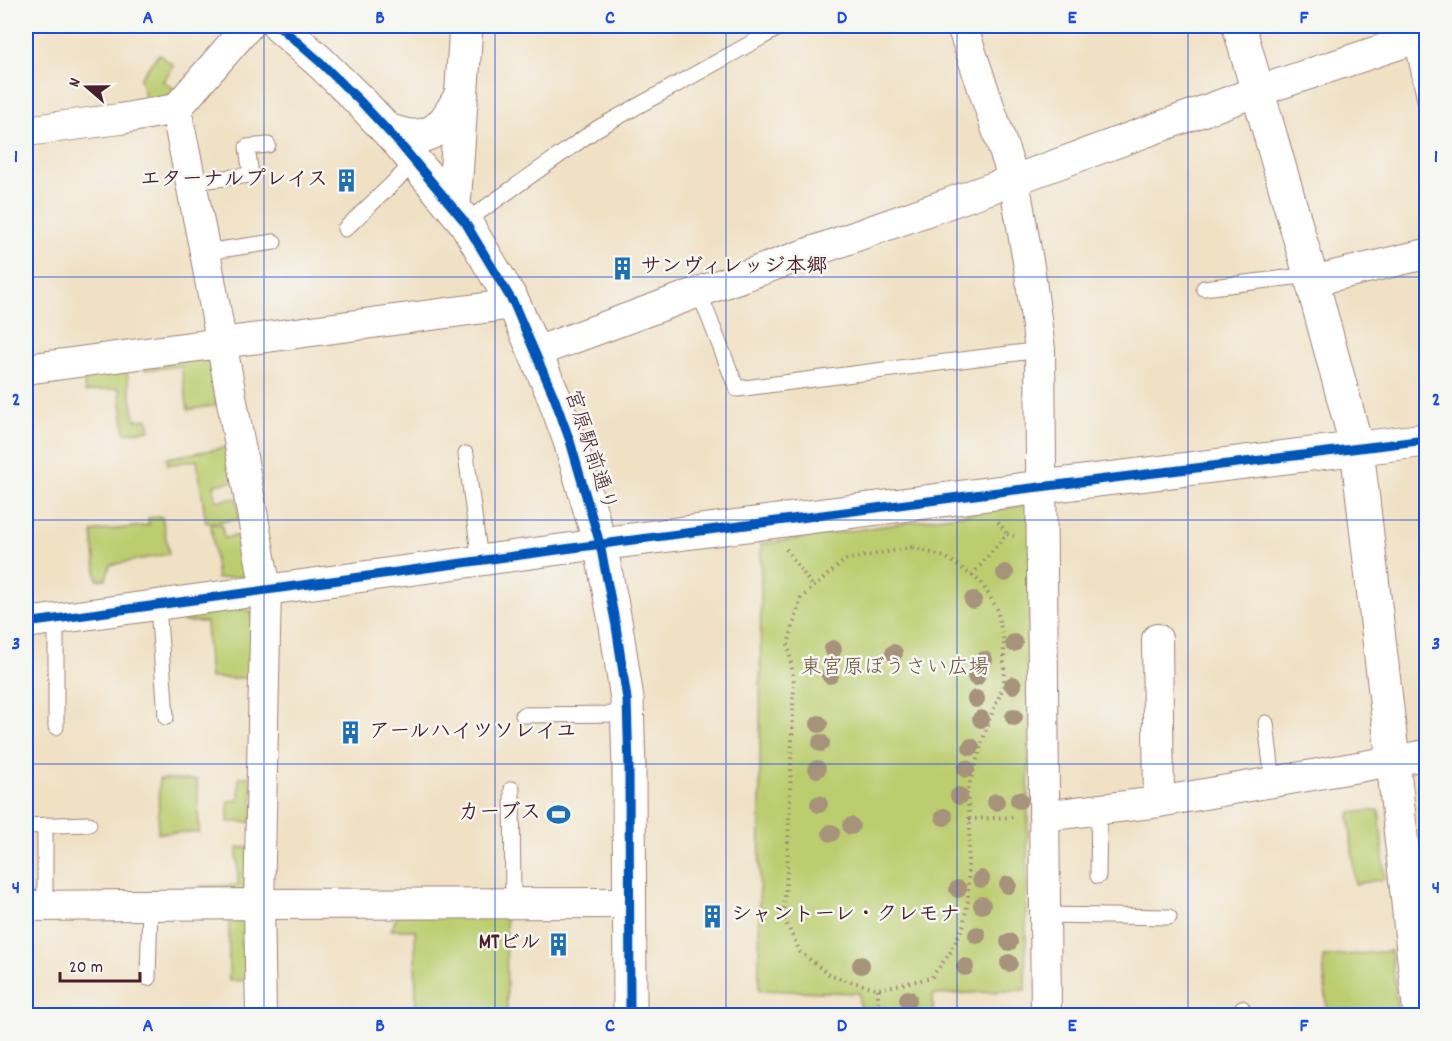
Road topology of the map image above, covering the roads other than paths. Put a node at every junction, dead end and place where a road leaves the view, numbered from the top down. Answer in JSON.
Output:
{"nodes":[{"id":1,"x":248,"y":26,"type":"edge"},
{"id":2,"x":279,"y":26,"type":"edge"},
{"id":3,"x":466,"y":26,"type":"edge"},
{"id":4,"x":782,"y":26,"type":"edge"},
{"id":5,"x":962,"y":26,"type":"edge"},
{"id":6,"x":1239,"y":26,"type":"edge"},
{"id":7,"x":1419,"y":37,"type":"edge"},
{"id":8,"x":1258,"y":91,"type":"junction"},
{"id":9,"x":461,"y":95,"type":"junction"},
{"id":10,"x":1426,"y":104,"type":"edge"},
{"id":11,"x":176,"y":109,"type":"junction"},
{"id":12,"x":387,"y":130,"type":"junction"},
{"id":13,"x":26,"y":131,"type":"edge"},
{"id":14,"x":268,"y":145,"type":"dead end"},
{"id":15,"x":415,"y":162,"type":"junction"},
{"id":16,"x":1014,"y":180,"type":"junction"},
{"id":17,"x":191,"y":182,"type":"junction"},
{"id":18,"x":459,"y":215,"type":"junction"},
{"id":19,"x":345,"y":229,"type":"dead end"},
{"id":20,"x":274,"y":242,"type":"dead end"},
{"id":21,"x":205,"y":252,"type":"junction"},
{"id":22,"x":1426,"y":254,"type":"edge"},
{"id":23,"x":1311,"y":278,"type":"junction"},
{"id":24,"x":1204,"y":288,"type":"dead end"},
{"id":25,"x":699,"y":292,"type":"junction"},
{"id":26,"x":514,"y":304,"type":"junction"},
{"id":27,"x":220,"y":343,"type":"junction"},
{"id":28,"x":1040,"y":350,"type":"junction"},
{"id":29,"x":536,"y":352,"type":"junction"},
{"id":30,"x":26,"y":369,"type":"edge"},
{"id":31,"x":1426,"y":440,"type":"edge"},
{"id":32,"x":1357,"y":448,"type":"junction"},
{"id":33,"x":466,"y":454,"type":"dead end"},
{"id":34,"x":1041,"y":487,"type":"junction"},
{"id":35,"x":600,"y":544,"type":"junction"},
{"id":36,"x":480,"y":561,"type":"junction"},
{"id":37,"x":266,"y":590,"type":"junction"},
{"id":38,"x":158,"y":605,"type":"junction"},
{"id":39,"x":56,"y":619,"type":"junction"},
{"id":40,"x":26,"y":623,"type":"edge"},
{"id":41,"x":1157,"y":639,"type":"dead end"},
{"id":42,"x":627,"y":714,"type":"junction"},
{"id":43,"x":523,"y":715,"type":"dead end"},
{"id":44,"x":166,"y":717,"type":"dead end"},
{"id":45,"x":1266,"y":723,"type":"dead end"},
{"id":46,"x":56,"y":727,"type":"dead end"},
{"id":47,"x":1426,"y":755,"type":"edge"},
{"id":48,"x":1393,"y":761,"type":"junction"},
{"id":49,"x":1273,"y":782,"type":"junction"},
{"id":50,"x":512,"y":789,"type":"dead end"},
{"id":51,"x":1159,"y":802,"type":"junction"},
{"id":52,"x":1099,"y":809,"type":"junction"},
{"id":53,"x":1044,"y":816,"type":"junction"},
{"id":54,"x":89,"y":824,"type":"dead end"},
{"id":55,"x":45,"y":825,"type":"junction"},
{"id":56,"x":26,"y":826,"type":"edge"},
{"id":57,"x":1098,"y":876,"type":"dead end"},
{"id":58,"x":259,"y":903,"type":"junction"},
{"id":59,"x":513,"y":903,"type":"junction"},
{"id":60,"x":630,"y":903,"type":"junction"},
{"id":61,"x":150,"y":904,"type":"junction"},
{"id":62,"x":35,"y":906,"type":"edge"},
{"id":63,"x":1046,"y":915,"type":"junction"},
{"id":64,"x":1169,"y":917,"type":"dead end"},
{"id":65,"x":1419,"y":923,"type":"edge"},
{"id":66,"x":148,"y":978,"type":"dead end"},
{"id":67,"x":261,"y":1016,"type":"edge"},
{"id":68,"x":630,"y":1016,"type":"edge"},
{"id":69,"x":1046,"y":1016,"type":"edge"},
{"id":70,"x":1420,"y":1016,"type":"edge"}],
"edges":[{"from":1,"to":11,"type":"street"},
{"from":2,"to":12,"type":"street","name":"宮原駅前通り"},
{"from":3,"to":9,"type":"street"},
{"from":4,"to":18,"type":"lane"},
{"from":5,"to":16,"type":"street"},
{"from":6,"to":8,"type":"street"},
{"from":7,"to":8,"type":"street"},
{"from":7,"to":10,"type":"lane"},
{"from":8,"to":16,"type":"street"},
{"from":8,"to":23,"type":"street"},
{"from":9,"to":12,"type":"street"},
{"from":9,"to":18,"type":"street"},
{"from":11,"to":13,"type":"street"},
{"from":11,"to":17,"type":"street"},
{"from":12,"to":15,"type":"street","name":"宮原駅前通り"},
{"from":14,"to":17,"type":"lane"},
{"from":15,"to":18,"type":"street","name":"宮原駅前通り"},
{"from":15,"to":19,"type":"lane"},
{"from":16,"to":25,"type":"street"},
{"from":16,"to":28,"type":"street"},
{"from":17,"to":21,"type":"street"},
{"from":18,"to":26,"type":"street","name":"宮原駅前通り"},
{"from":20,"to":21,"type":"lane"},
{"from":21,"to":27,"type":"street"},
{"from":22,"to":23,"type":"street"},
{"from":23,"to":24,"type":"lane"},
{"from":23,"to":32,"type":"street"},
{"from":25,"to":28,"type":"lane"},
{"from":25,"to":29,"type":"street"},
{"from":26,"to":27,"type":"street"},
{"from":26,"to":29,"type":"street","name":"宮原駅前通り"},
{"from":27,"to":30,"type":"street"},
{"from":27,"to":37,"type":"street"},
{"from":28,"to":34,"type":"street"},
{"from":29,"to":35,"type":"street","name":"宮原駅前通り"},
{"from":31,"to":32,"type":"street"},
{"from":32,"to":34,"type":"street"},
{"from":32,"to":48,"type":"street"},
{"from":33,"to":36,"type":"lane"},
{"from":34,"to":35,"type":"street"},
{"from":34,"to":53,"type":"street"},
{"from":35,"to":36,"type":"street"},
{"from":35,"to":42,"type":"street","name":"宮原駅前通り"},
{"from":36,"to":37,"type":"street"},
{"from":37,"to":38,"type":"street"},
{"from":37,"to":58,"type":"street"},
{"from":38,"to":39,"type":"street"},
{"from":38,"to":44,"type":"lane"},
{"from":39,"to":40,"type":"street"},
{"from":39,"to":46,"type":"lane"},
{"from":41,"to":51,"type":"street"},
{"from":42,"to":43,"type":"lane"},
{"from":42,"to":60,"type":"street","name":"宮原駅前通り"},
{"from":45,"to":49,"type":"lane"},
{"from":47,"to":48,"type":"street"},
{"from":48,"to":49,"type":"street"},
{"from":48,"to":65,"type":"street"},
{"from":49,"to":51,"type":"street"},
{"from":50,"to":59,"type":"lane"},
{"from":51,"to":52,"type":"street"},
{"from":52,"to":53,"type":"street"},
{"from":52,"to":57,"type":"lane"},
{"from":53,"to":63,"type":"street"},
{"from":54,"to":55,"type":"lane"},
{"from":55,"to":56,"type":"lane"},
{"from":55,"to":62,"type":"lane"},
{"from":58,"to":59,"type":"street"},
{"from":58,"to":61,"type":"street"},
{"from":58,"to":67,"type":"street"},
{"from":59,"to":60,"type":"street"},
{"from":60,"to":68,"type":"street","name":"宮原駅前通り"},
{"from":61,"to":62,"type":"street"},
{"from":61,"to":66,"type":"lane"},
{"from":63,"to":64,"type":"lane"},
{"from":63,"to":69,"type":"street"},
{"from":65,"to":70,"type":"street"}]}
